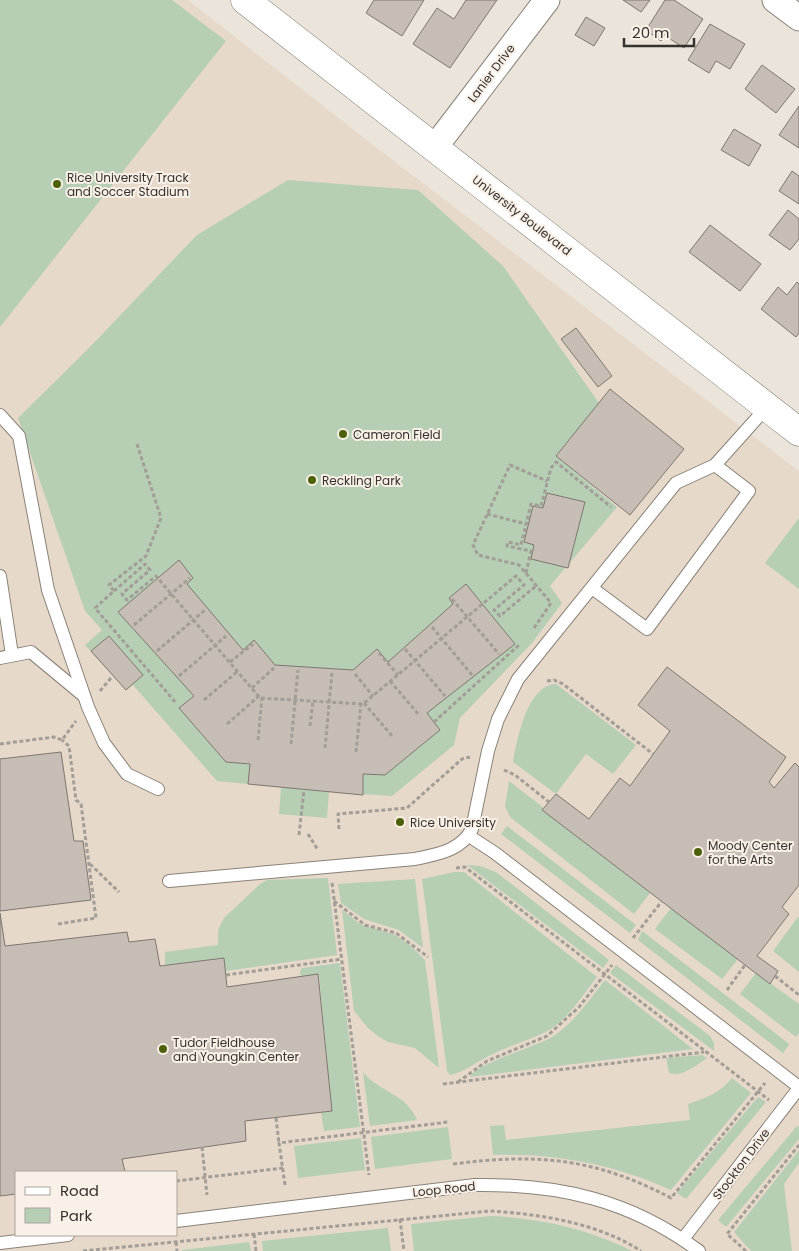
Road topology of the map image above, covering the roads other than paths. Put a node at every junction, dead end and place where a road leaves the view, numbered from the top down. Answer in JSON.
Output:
{"nodes":[{"id":1,"x":245,"y":0,"type":"edge"},
{"id":2,"x":547,"y":0,"type":"edge"},
{"id":3,"x":775,"y":0,"type":"edge"},
{"id":4,"x":799,"y":18,"type":"edge"},
{"id":5,"x":435,"y":147,"type":"junction"},
{"id":6,"x":767,"y":406,"type":"junction"},
{"id":7,"x":0,"y":415,"type":"edge"},
{"id":8,"x":799,"y":432,"type":"edge"},
{"id":9,"x":715,"y":465,"type":"junction"},
{"id":10,"x":0,"y":576,"type":"edge"},
{"id":11,"x":592,"y":588,"type":"junction"},
{"id":12,"x":6,"y":657,"type":"edge"},
{"id":13,"x":86,"y":702,"type":"junction"},
{"id":14,"x":158,"y":789,"type":"dead end"},
{"id":15,"x":469,"y":836,"type":"junction"},
{"id":16,"x":169,"y":881,"type":"dead end"},
{"id":17,"x":799,"y":1087,"type":"edge"},
{"id":18,"x":178,"y":1221,"type":"edge"},
{"id":19,"x":60,"y":1236,"type":"edge"},
{"id":20,"x":683,"y":1239,"type":"junction"},
{"id":21,"x":0,"y":1244,"type":"edge"},
{"id":22,"x":699,"y":1251,"type":"edge"}],
"edges":[{"from":1,"to":5,"type":"main road","name":"University Boulevard"},
{"from":2,"to":5,"type":"street","name":"Lanier Drive"},
{"from":3,"to":4,"type":"street"},
{"from":5,"to":6,"type":"main road","name":"University Boulevard"},
{"from":6,"to":8,"type":"main road","name":"University Boulevard"},
{"from":6,"to":9,"type":"lane"},
{"from":7,"to":13,"type":"lane"},
{"from":9,"to":11,"type":"lane"},
{"from":9,"to":11,"type":"lane"},
{"from":10,"to":12,"type":"lane"},
{"from":11,"to":15,"type":"lane"},
{"from":12,"to":13,"type":"lane"},
{"from":13,"to":14,"type":"lane"},
{"from":15,"to":16,"type":"lane"},
{"from":15,"to":17,"type":"lane"},
{"from":17,"to":20,"type":"lane","name":"Stockton Drive"},
{"from":18,"to":20,"type":"lane","name":"Loop Road"},
{"from":19,"to":21,"type":"lane"},
{"from":20,"to":22,"type":"lane","name":"Loop Road"}]}
